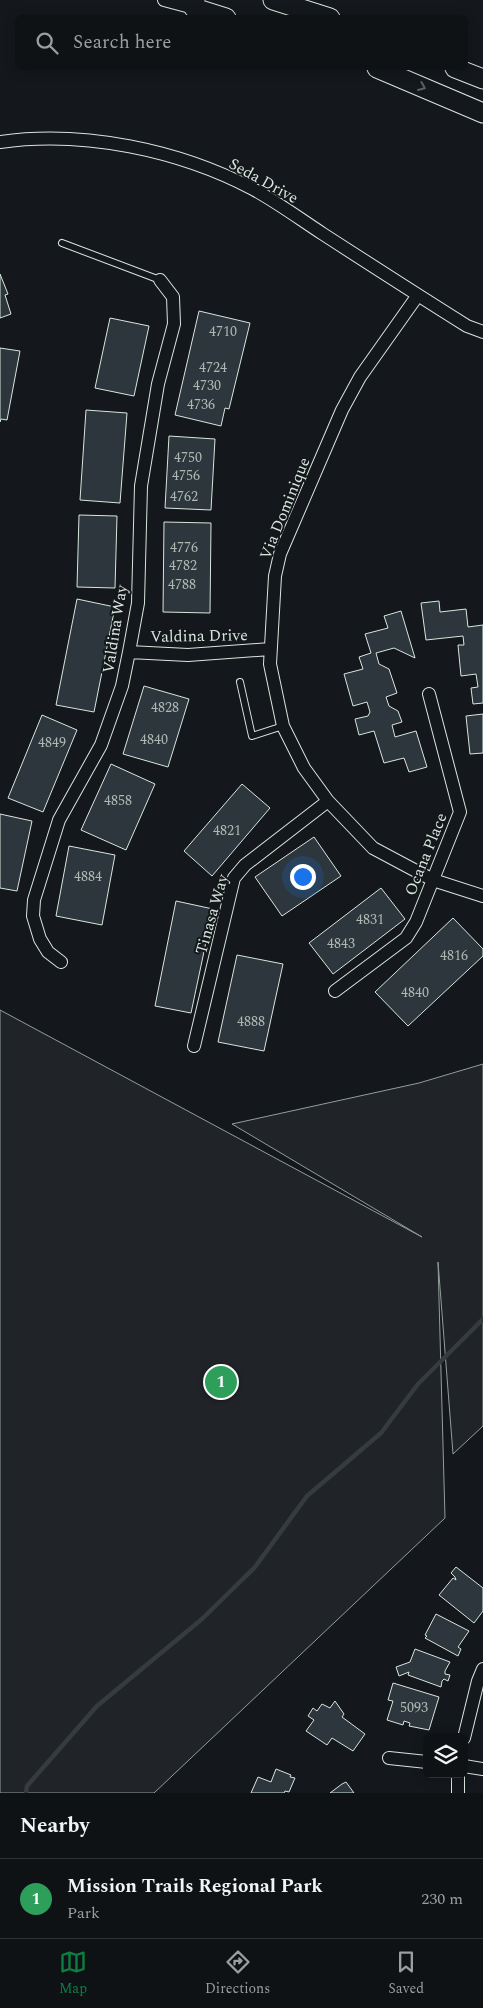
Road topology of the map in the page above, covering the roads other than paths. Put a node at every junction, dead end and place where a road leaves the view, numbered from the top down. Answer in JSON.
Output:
{"nodes":[{"id":1,"x":164,"y":0,"type":"edge"},
{"id":2,"x":273,"y":0,"type":"edge"},
{"id":3,"x":195,"y":4,"type":"edge"},
{"id":4,"x":219,"y":15,"type":"edge"},
{"id":5,"x":320,"y":15,"type":"edge"},
{"id":6,"x":382,"y":70,"type":"edge"},
{"id":7,"x":460,"y":70,"type":"edge"},
{"id":8,"x":483,"y":80,"type":"edge"},
{"id":9,"x":483,"y":113,"type":"edge"},
{"id":10,"x":0,"y":142,"type":"edge"},
{"id":11,"x":62,"y":243,"type":"dead end"},
{"id":12,"x":160,"y":280,"type":"joint"},
{"id":13,"x":418,"y":295,"type":"junction"},
{"id":14,"x":483,"y":332,"type":"edge"},
{"id":15,"x":270,"y":649,"type":"junction"},
{"id":16,"x":129,"y":652,"type":"junction"},
{"id":17,"x":240,"y":682,"type":"dead end"},
{"id":18,"x":430,"y":694,"type":"dead end"},
{"id":19,"x":283,"y":726,"type":"junction"},
{"id":20,"x":328,"y":801,"type":"junction"},
{"id":21,"x":433,"y":880,"type":"junction"},
{"id":22,"x":483,"y":896,"type":"edge"},
{"id":23,"x":61,"y":962,"type":"dead end"},
{"id":24,"x":335,"y":991,"type":"dead end"},
{"id":25,"x":194,"y":1046,"type":"dead end"},
{"id":26,"x":483,"y":1669,"type":"edge"},
{"id":27,"x":465,"y":1733,"type":"edge"},
{"id":28,"x":389,"y":1758,"type":"dead end"},
{"id":29,"x":423,"y":1762,"type":"edge"},
{"id":30,"x":468,"y":1767,"type":"edge"},
{"id":31,"x":483,"y":1769,"type":"edge"},
{"id":32,"x":458,"y":1778,"type":"edge"},
{"id":33,"x":458,"y":1793,"type":"edge"}],
"edges":[{"from":1,"to":3,"type":"street"},
{"from":2,"to":5,"type":"street"},
{"from":3,"to":4,"type":"street"},
{"from":6,"to":9,"type":"street","one_way":true},
{"from":7,"to":8,"type":"street"},
{"from":10,"to":13,"type":"street","name":"Seda Drive"},
{"from":11,"to":12,"type":"lane"},
{"from":12,"to":16,"type":"street","name":"Valdina Way"},
{"from":13,"to":14,"type":"street","name":"Seda Drive"},
{"from":13,"to":15,"type":"street","name":"Via Dominique"},
{"from":15,"to":16,"type":"street","name":"Valdina Drive"},
{"from":15,"to":19,"type":"street","name":"Via Dominique"},
{"from":16,"to":23,"type":"street","name":"Valdina Way"},
{"from":17,"to":19,"type":"lane"},
{"from":18,"to":21,"type":"street","name":"Ocana Place"},
{"from":19,"to":20,"type":"street","name":"Via Dominique"},
{"from":20,"to":21,"type":"street","name":"Via Dominique"},
{"from":20,"to":25,"type":"street","name":"Tinasa Way"},
{"from":21,"to":22,"type":"street","name":"Via Dominique"},
{"from":21,"to":24,"type":"street","name":"Ocana Place"},
{"from":26,"to":27,"type":"street"},
{"from":28,"to":29,"type":"street"},
{"from":30,"to":31,"type":"street"},
{"from":32,"to":33,"type":"street"}]}
